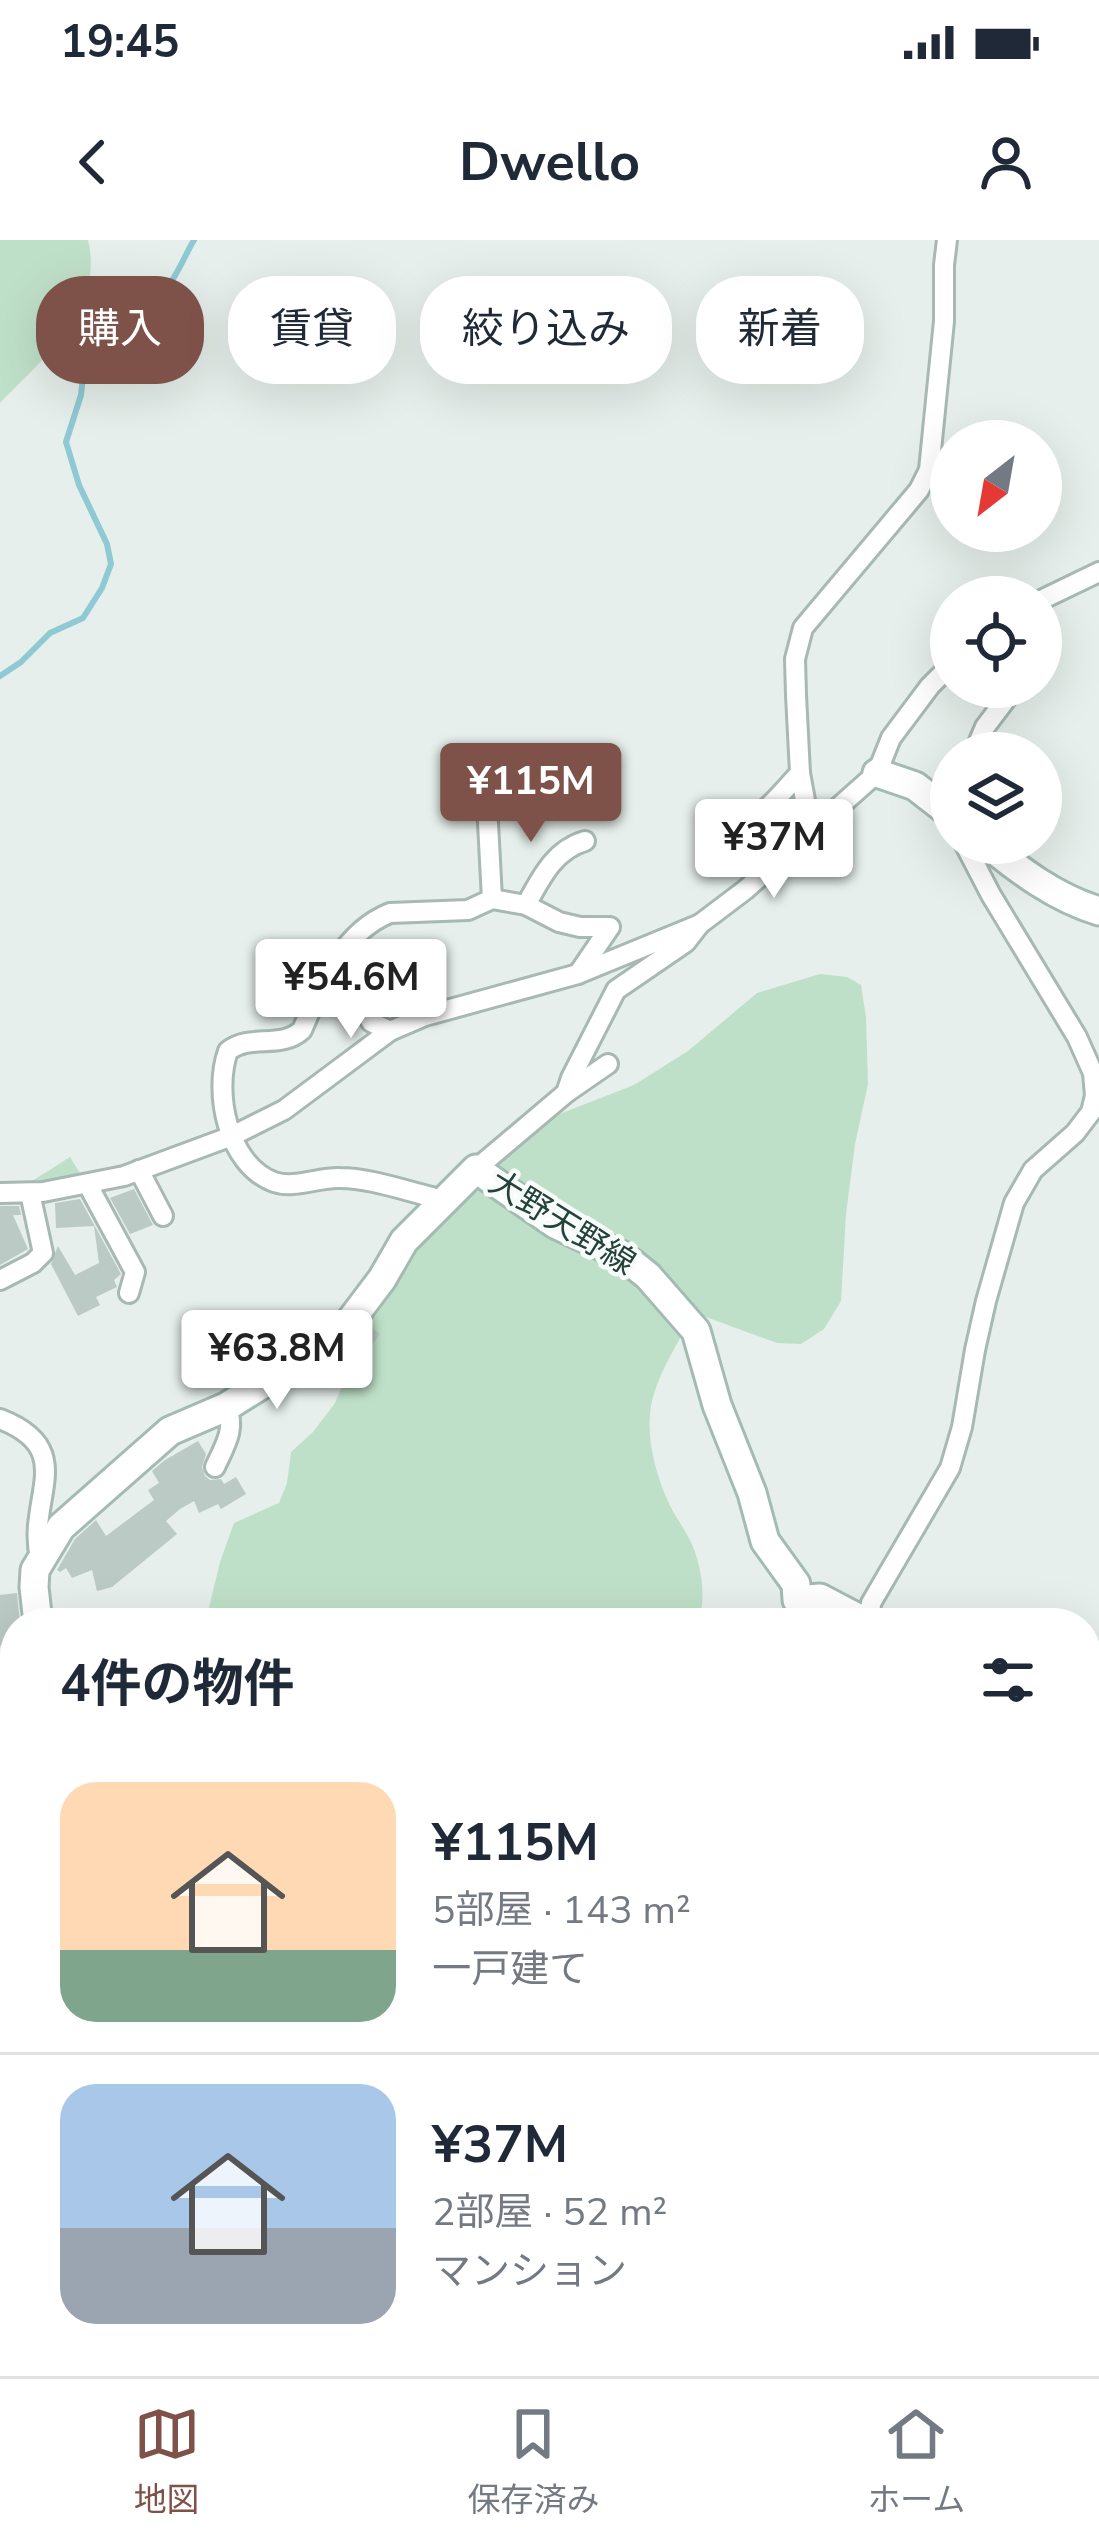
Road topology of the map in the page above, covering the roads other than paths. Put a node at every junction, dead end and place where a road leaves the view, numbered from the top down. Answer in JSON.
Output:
{"nodes":[{"id":1,"x":947,"y":240,"type":"edge"},
{"id":2,"x":1099,"y":572,"type":"edge"},
{"id":3,"x":1062,"y":590,"type":"edge"},
{"id":4,"x":930,"y":686,"type":"edge"},
{"id":5,"x":800,"y":772,"type":"junction"},
{"id":6,"x":877,"y":773,"type":"junction"},
{"id":7,"x":930,"y":796,"type":"edge"},
{"id":8,"x":487,"y":804,"type":"dead end"},
{"id":9,"x":720,"y":822,"type":"dead end"},
{"id":10,"x":811,"y":833,"type":"junction"},
{"id":11,"x":585,"y":841,"type":"dead end"},
{"id":12,"x":975,"y":864,"type":"edge"},
{"id":13,"x":1011,"y":864,"type":"edge"},
{"id":14,"x":491,"y":899,"type":"junction"},
{"id":15,"x":526,"y":905,"type":"junction"},
{"id":16,"x":1099,"y":910,"type":"edge"},
{"id":17,"x":700,"y":924,"type":"junction"},
{"id":18,"x":578,"y":974,"type":"junction"},
{"id":19,"x":363,"y":1004,"type":"dead end"},
{"id":20,"x":390,"y":1031,"type":"junction"},
{"id":21,"x":608,"y":1064,"type":"dead end"},
{"id":22,"x":566,"y":1093,"type":"junction"},
{"id":23,"x":232,"y":1136,"type":"junction"},
{"id":24,"x":476,"y":1169,"type":"junction"},
{"id":25,"x":139,"y":1170,"type":"junction"},
{"id":26,"x":88,"y":1185,"type":"junction"},
{"id":27,"x":30,"y":1192,"type":"junction"},
{"id":28,"x":0,"y":1193,"type":"edge"},
{"id":29,"x":442,"y":1203,"type":"junction"},
{"id":30,"x":164,"y":1216,"type":"dead end"},
{"id":31,"x":0,"y":1280,"type":"edge"},
{"id":32,"x":129,"y":1293,"type":"dead end"},
{"id":33,"x":226,"y":1407,"type":"junction"},
{"id":34,"x":0,"y":1419,"type":"edge"},
{"id":35,"x":215,"y":1467,"type":"dead end"},
{"id":36,"x":40,"y":1558,"type":"junction"},
{"id":37,"x":36,"y":1608,"type":"edge"},
{"id":38,"x":839,"y":1608,"type":"edge"},
{"id":39,"x":871,"y":1608,"type":"edge"}],
"edges":[{"from":1,"to":5,"type":"street"},
{"from":2,"to":3,"type":"street"},
{"from":4,"to":6,"type":"street"},
{"from":5,"to":9,"type":"street"},
{"from":5,"to":10,"type":"street"},
{"from":6,"to":7,"type":"main road"},
{"from":6,"to":10,"type":"street"},
{"from":8,"to":14,"type":"street"},
{"from":10,"to":17,"type":"street"},
{"from":11,"to":15,"type":"street"},
{"from":12,"to":39,"type":"street"},
{"from":13,"to":16,"type":"main road"},
{"from":14,"to":15,"type":"street"},
{"from":14,"to":23,"type":"street"},
{"from":15,"to":18,"type":"street"},
{"from":17,"to":18,"type":"street"},
{"from":17,"to":22,"type":"street"},
{"from":18,"to":20,"type":"street"},
{"from":19,"to":20,"type":"street"},
{"from":20,"to":23,"type":"street"},
{"from":21,"to":22,"type":"street"},
{"from":22,"to":24,"type":"street"},
{"from":23,"to":25,"type":"street"},
{"from":23,"to":29,"type":"street"},
{"from":24,"to":29,"type":"main road","name":"大野天野線"},
{"from":24,"to":38,"type":"main road","name":"大野天野線"},
{"from":25,"to":26,"type":"street"},
{"from":25,"to":30,"type":"street"},
{"from":26,"to":27,"type":"street"},
{"from":26,"to":32,"type":"street"},
{"from":27,"to":28,"type":"street"},
{"from":27,"to":31,"type":"street"},
{"from":29,"to":33,"type":"main road","name":"大野天野線"},
{"from":33,"to":35,"type":"street"},
{"from":33,"to":36,"type":"main road","name":"大野天野線"},
{"from":34,"to":36,"type":"street"},
{"from":36,"to":37,"type":"main road"}]}
